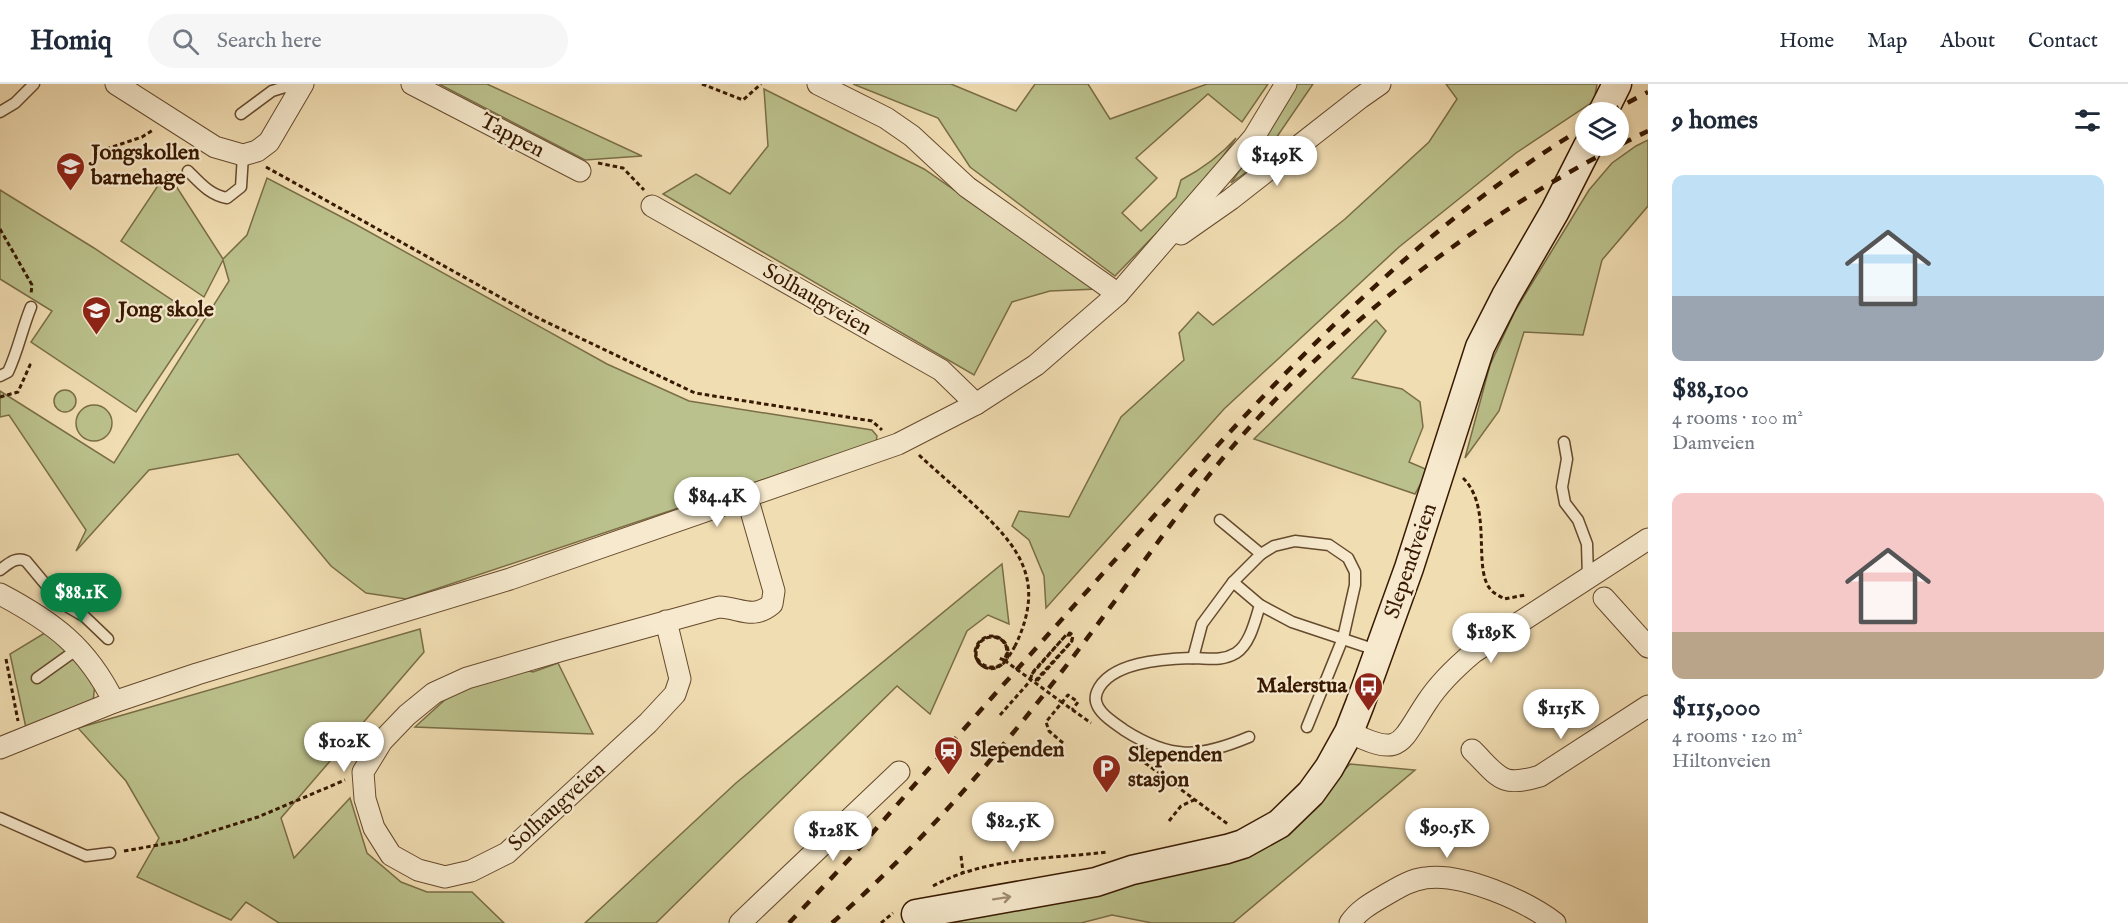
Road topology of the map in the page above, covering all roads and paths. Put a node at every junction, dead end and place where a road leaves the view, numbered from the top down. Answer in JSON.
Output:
{"nodes":[{"id":1,"x":34,"y":84,"type":"edge"},
{"id":2,"x":116,"y":84,"type":"edge"},
{"id":3,"x":412,"y":84,"type":"edge"},
{"id":4,"x":702,"y":84,"type":"edge"},
{"id":5,"x":761,"y":84,"type":"edge"},
{"id":6,"x":818,"y":84,"type":"edge"},
{"id":7,"x":1286,"y":84,"type":"edge"},
{"id":8,"x":1380,"y":84,"type":"edge"},
{"id":9,"x":1617,"y":84,"type":"edge"},
{"id":10,"x":301,"y":87,"type":"edge"},
{"id":11,"x":1608,"y":102,"type":"edge"},
{"id":12,"x":0,"y":112,"type":"edge"},
{"id":13,"x":241,"y":114,"type":"dead end"},
{"id":14,"x":170,"y":119,"type":"junction"},
{"id":15,"x":106,"y":149,"type":"dead end"},
{"id":16,"x":250,"y":153,"type":"junction"},
{"id":17,"x":1583,"y":156,"type":"edge"},
{"id":18,"x":188,"y":171,"type":"dead end"},
{"id":19,"x":580,"y":171,"type":"joint"},
{"id":20,"x":652,"y":206,"type":"joint"},
{"id":21,"x":0,"y":229,"type":"edge"},
{"id":22,"x":1150,"y":258,"type":"junction"},
{"id":23,"x":1118,"y":294,"type":"junction"},
{"id":24,"x":31,"y":307,"type":"joint"},
{"id":25,"x":0,"y":376,"type":"edge"},
{"id":26,"x":976,"y":404,"type":"junction"},
{"id":27,"x":1564,"y":442,"type":"dead end"},
{"id":28,"x":898,"y":444,"type":"junction"},
{"id":29,"x":1458,"y":475,"type":"dead end"},
{"id":30,"x":747,"y":497,"type":"junction"},
{"id":31,"x":1220,"y":520,"type":"dead end"},
{"id":32,"x":1648,"y":539,"type":"edge"},
{"id":33,"x":1261,"y":554,"type":"junction"},
{"id":34,"x":0,"y":570,"type":"edge"},
{"id":35,"x":1588,"y":578,"type":"junction"},
{"id":36,"x":1233,"y":582,"type":"junction"},
{"id":37,"x":0,"y":594,"type":"edge"},
{"id":38,"x":1527,"y":595,"type":"dead end"},
{"id":39,"x":1604,"y":598,"type":"dead end"},
{"id":40,"x":1260,"y":605,"type":"junction"},
{"id":41,"x":666,"y":621,"type":"junction"},
{"id":42,"x":1343,"y":638,"type":"junction"},
{"id":43,"x":108,"y":639,"type":"dead end"},
{"id":44,"x":1648,"y":647,"type":"edge"},
{"id":45,"x":79,"y":648,"type":"junction"},
{"id":46,"x":1380,"y":651,"type":"junction"},
{"id":47,"x":1193,"y":658,"type":"junction"},
{"id":48,"x":6,"y":659,"type":"dead end"},
{"id":49,"x":1005,"y":661,"type":"junction"},
{"id":50,"x":1032,"y":674,"type":"dead end"},
{"id":51,"x":37,"y":678,"type":"dead end"},
{"id":52,"x":1033,"y":681,"type":"junction"},
{"id":53,"x":114,"y":702,"type":"junction"},
{"id":54,"x":1648,"y":706,"type":"edge"},
{"id":55,"x":1072,"y":710,"type":"junction"},
{"id":56,"x":1000,"y":716,"type":"dead end"},
{"id":57,"x":1094,"y":725,"type":"dead end"},
{"id":58,"x":1307,"y":727,"type":"dead end"},
{"id":59,"x":1349,"y":732,"type":"junction"},
{"id":60,"x":1249,"y":737,"type":"dead end"},
{"id":61,"x":22,"y":740,"type":"junction"},
{"id":62,"x":1062,"y":743,"type":"dead end"},
{"id":63,"x":0,"y":749,"type":"edge"},
{"id":64,"x":1473,"y":750,"type":"dead end"},
{"id":65,"x":1131,"y":752,"type":"dead end"},
{"id":66,"x":363,"y":772,"type":"junction"},
{"id":67,"x":899,"y":772,"type":"dead end"},
{"id":68,"x":1196,"y":799,"type":"junction"},
{"id":69,"x":0,"y":818,"type":"edge"},
{"id":70,"x":1169,"y":821,"type":"dead end"},
{"id":71,"x":1223,"y":828,"type":"dead end"},
{"id":72,"x":110,"y":853,"type":"joint"},
{"id":73,"x":961,"y":856,"type":"dead end"},
{"id":74,"x":1124,"y":860,"type":"junction"},
{"id":75,"x":963,"y":872,"type":"junction"},
{"id":76,"x":910,"y":910,"type":"edge"},
{"id":77,"x":740,"y":923,"type":"edge"},
{"id":78,"x":881,"y":923,"type":"edge"},
{"id":79,"x":1350,"y":923,"type":"edge"},
{"id":80,"x":1555,"y":923,"type":"edge"}],
"edges":[{"from":1,"to":12,"type":"lane"},
{"from":2,"to":14,"type":"street"},
{"from":3,"to":19,"type":"street","name":"Tappen"},
{"from":4,"to":5,"type":"path"},
{"from":6,"to":23,"type":"street"},
{"from":7,"to":22,"type":"street"},
{"from":8,"to":22,"type":"street"},
{"from":9,"to":11,"type":"main road"},
{"from":10,"to":13,"type":"lane"},
{"from":10,"to":16,"type":"street"},
{"from":14,"to":15,"type":"path"},
{"from":14,"to":16,"type":"street"},
{"from":16,"to":18,"type":"lane"},
{"from":16,"to":28,"type":"path"},
{"from":17,"to":46,"type":"main road","name":"Slependveien"},
{"from":19,"to":20,"type":"path"},
{"from":20,"to":26,"type":"street","name":"Solhaugveien"},
{"from":21,"to":24,"type":"path"},
{"from":22,"to":23,"type":"street"},
{"from":23,"to":26,"type":"street"},
{"from":24,"to":25,"type":"lane"},
{"from":26,"to":28,"type":"street"},
{"from":27,"to":35,"type":"lane"},
{"from":28,"to":30,"type":"street"},
{"from":28,"to":49,"type":"path","bridge":true},
{"from":29,"to":38,"type":"path"},
{"from":30,"to":41,"type":"street"},
{"from":30,"to":53,"type":"street"},
{"from":31,"to":33,"type":"lane"},
{"from":32,"to":35,"type":"street"},
{"from":33,"to":36,"type":"lane"},
{"from":33,"to":42,"type":"lane"},
{"from":34,"to":43,"type":"lane"},
{"from":35,"to":59,"type":"street"},
{"from":36,"to":40,"type":"lane"},
{"from":36,"to":47,"type":"lane"},
{"from":37,"to":45,"type":"street"},
{"from":39,"to":44,"type":"street"},
{"from":40,"to":42,"type":"lane"},
{"from":40,"to":47,"type":"lane"},
{"from":41,"to":66,"type":"street"},
{"from":41,"to":66,"type":"street","name":"Solhaugveien"},
{"from":42,"to":46,"type":"lane"},
{"from":42,"to":58,"type":"lane"},
{"from":45,"to":51,"type":"lane"},
{"from":45,"to":53,"type":"street"},
{"from":46,"to":59,"type":"main road","name":"Slependveien"},
{"from":47,"to":60,"type":"lane"},
{"from":48,"to":61,"type":"path"},
{"from":49,"to":49,"type":"path","bridge":true},
{"from":49,"to":52,"type":"path","bridge":true},
{"from":50,"to":52,"type":"path","bridge":true},
{"from":52,"to":55,"type":"path","bridge":true},
{"from":52,"to":56,"type":"path"},
{"from":53,"to":61,"type":"street"},
{"from":54,"to":64,"type":"street"},
{"from":55,"to":57,"type":"path"},
{"from":55,"to":62,"type":"path"},
{"from":59,"to":74,"type":"main road","name":"Slependveien"},
{"from":61,"to":63,"type":"street"},
{"from":65,"to":68,"type":"path"},
{"from":66,"to":72,"type":"path"},
{"from":67,"to":77,"type":"street"},
{"from":68,"to":70,"type":"path"},
{"from":68,"to":71,"type":"path"},
{"from":69,"to":72,"type":"lane"},
{"from":73,"to":75,"type":"path"},
{"from":74,"to":75,"type":"path"},
{"from":74,"to":76,"type":"main road","name":"Slependveien"},
{"from":75,"to":76,"type":"path"},
{"from":76,"to":78,"type":"path"},
{"from":79,"to":80,"type":"street"}]}
